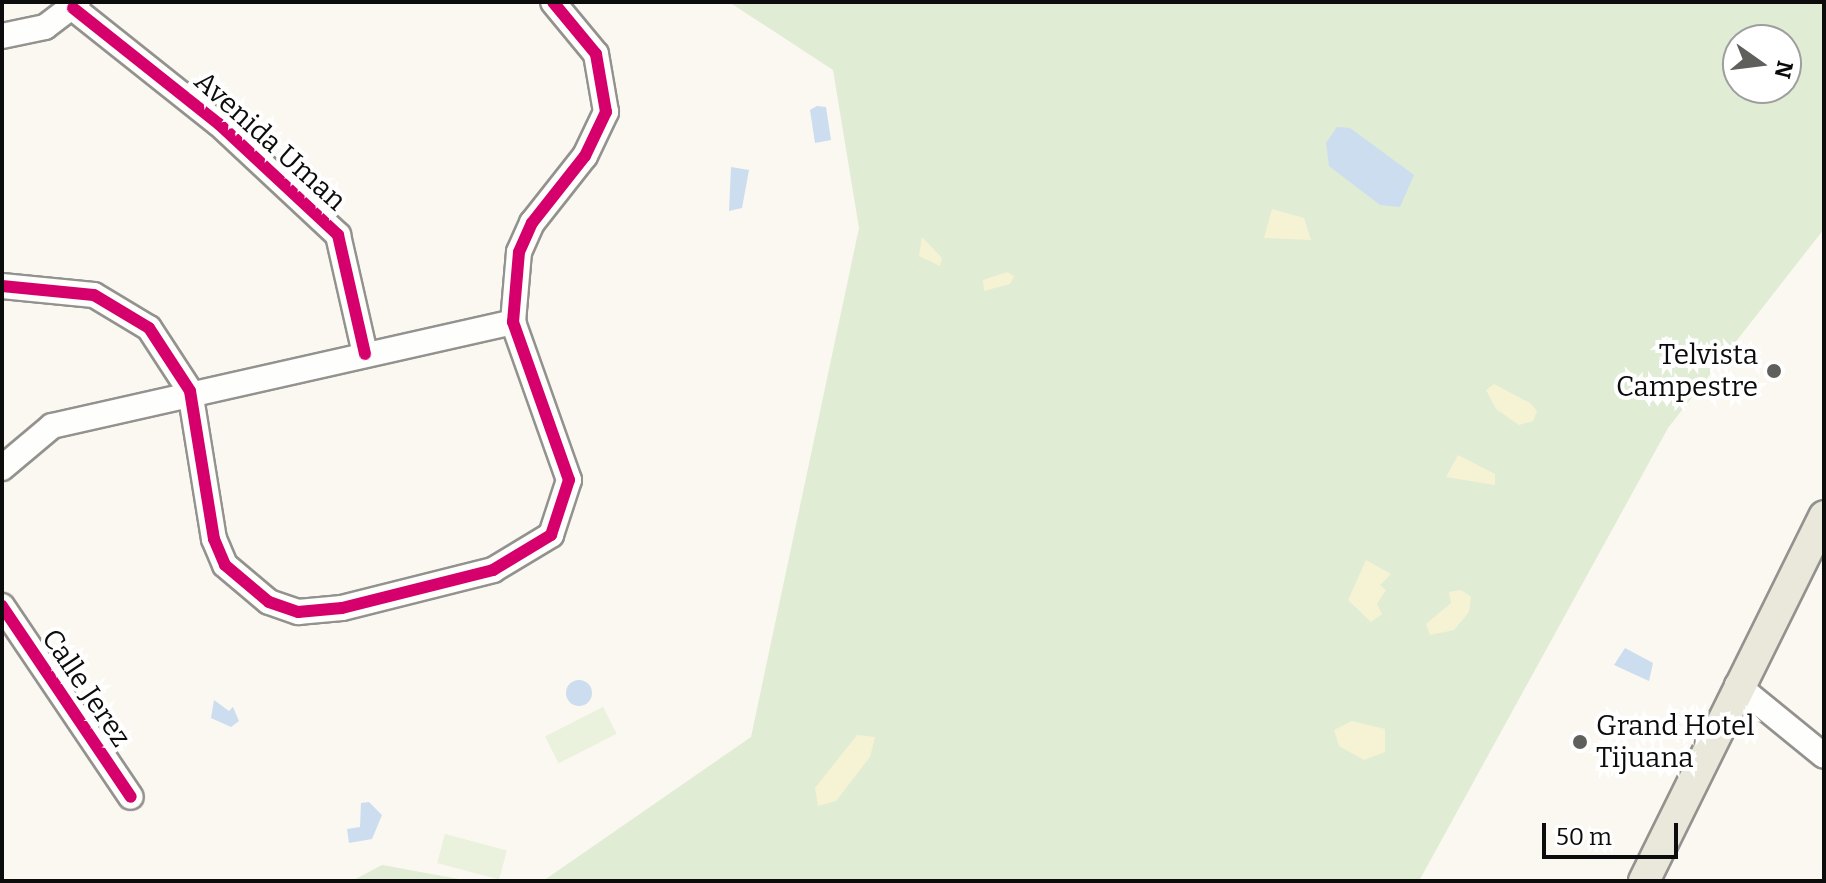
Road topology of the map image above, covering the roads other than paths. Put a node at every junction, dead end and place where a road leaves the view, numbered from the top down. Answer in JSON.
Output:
{"nodes":[{"id":1,"x":553,"y":2,"type":"edge"},
{"id":2,"x":75,"y":5,"type":"edge"},
{"id":3,"x":2,"y":36,"type":"edge"},
{"id":4,"x":2,"y":286,"type":"edge"},
{"id":5,"x":513,"y":322,"type":"junction"},
{"id":6,"x":365,"y":354,"type":"junction"},
{"id":7,"x":190,"y":391,"type":"junction"},
{"id":8,"x":2,"y":468,"type":"edge"},
{"id":9,"x":1824,"y":516,"type":"edge"},
{"id":10,"x":2,"y":606,"type":"edge"},
{"id":11,"x":1737,"y":685,"type":"junction"},
{"id":12,"x":1824,"y":756,"type":"edge"},
{"id":13,"x":131,"y":797,"type":"dead end"},
{"id":14,"x":1646,"y":880,"type":"edge"}],
"edges":[{"from":1,"to":5,"type":"street"},
{"from":2,"to":3,"type":"street"},
{"from":2,"to":6,"type":"street","name":"Avenida Uman"},
{"from":4,"to":7,"type":"street"},
{"from":5,"to":6,"type":"street"},
{"from":5,"to":7,"type":"street"},
{"from":6,"to":7,"type":"street"},
{"from":7,"to":8,"type":"street"},
{"from":9,"to":11,"type":"main road"},
{"from":10,"to":13,"type":"street","name":"Calle Jerez"},
{"from":11,"to":12,"type":"street"},
{"from":11,"to":14,"type":"main road"}]}
